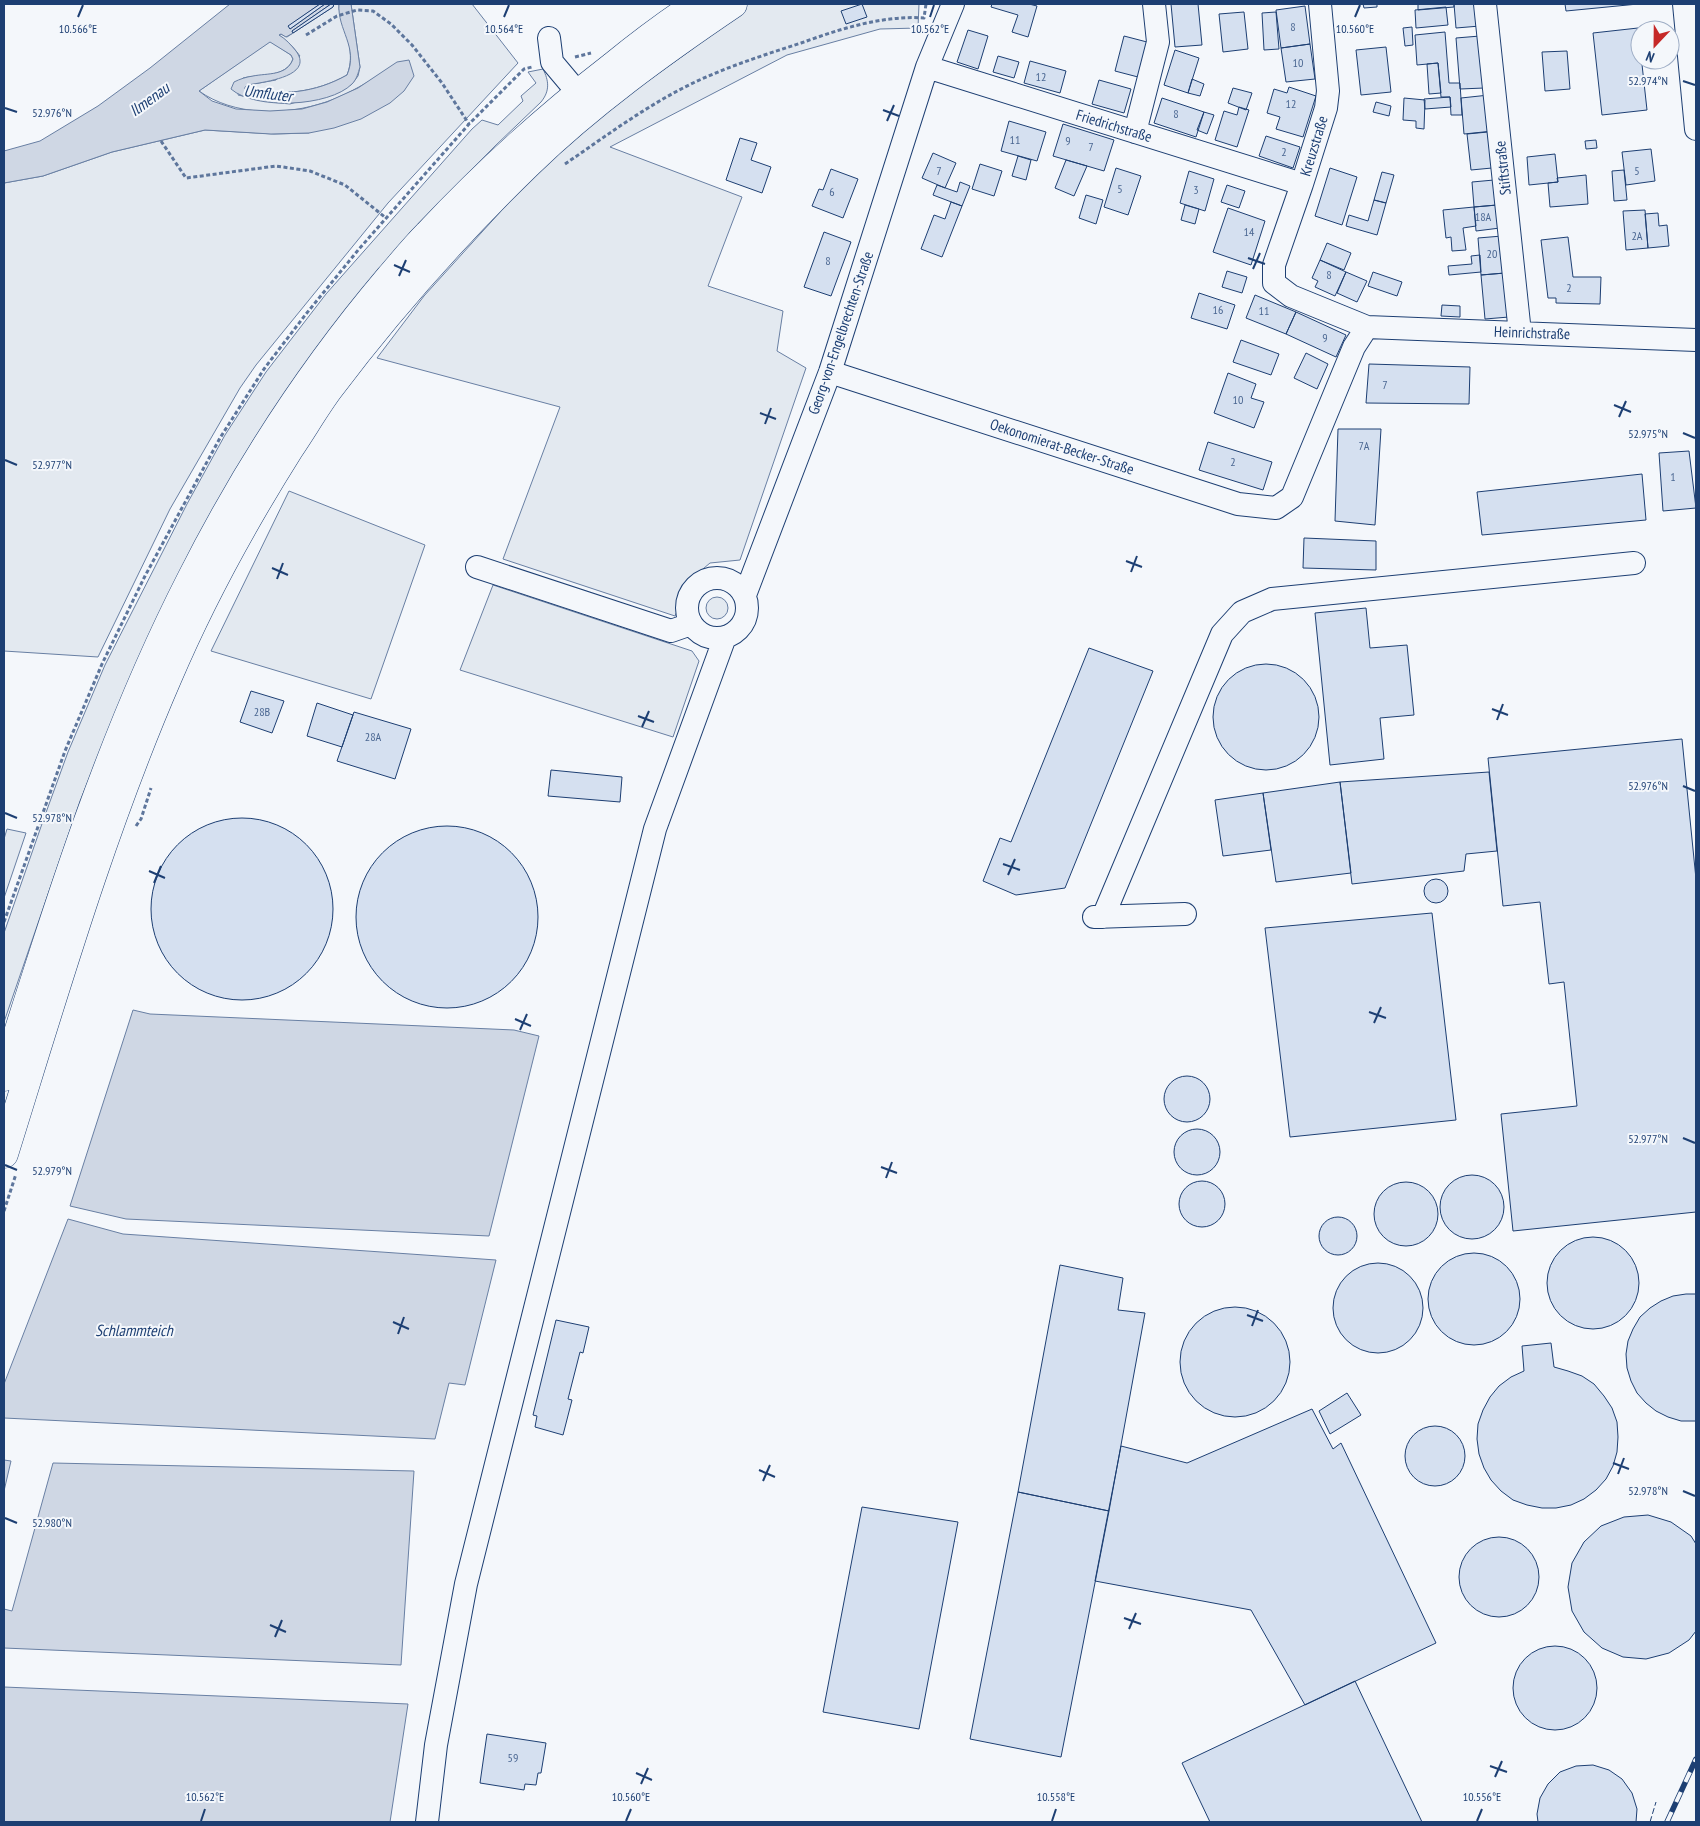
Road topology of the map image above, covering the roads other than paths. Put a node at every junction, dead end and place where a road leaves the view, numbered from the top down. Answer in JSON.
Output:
{"nodes":[{"id":1,"x":697,"y":4,"type":"edge"},
{"id":2,"x":732,"y":4,"type":"edge"},
{"id":3,"x":938,"y":4,"type":"edge"},
{"id":4,"x":953,"y":4,"type":"edge"},
{"id":5,"x":1154,"y":4,"type":"edge"},
{"id":6,"x":1320,"y":4,"type":"edge"},
{"id":7,"x":1485,"y":4,"type":"edge"},
{"id":8,"x":1684,"y":4,"type":"edge"},
{"id":9,"x":548,"y":38,"type":"dead end"},
{"id":10,"x":927,"y":67,"type":"junction"},
{"id":11,"x":585,"y":101,"type":"junction"},
{"id":12,"x":1696,"y":129,"type":"edge"},
{"id":13,"x":1135,"y":132,"type":"junction"},
{"id":14,"x":1302,"y":184,"type":"junction"},
{"id":15,"x":1274,"y":283,"type":"joint"},
{"id":16,"x":1367,"y":327,"type":"junction"},
{"id":17,"x":1520,"y":333,"type":"junction"},
{"id":18,"x":1696,"y":340,"type":"edge"},
{"id":19,"x":830,"y":372,"type":"junction"},
{"id":20,"x":1634,"y":563,"type":"dead end"},
{"id":21,"x":477,"y":567,"type":"dead end"},
{"id":22,"x":745,"y":595,"type":"junction"},
{"id":23,"x":691,"y":624,"type":"junction"},
{"id":24,"x":725,"y":637,"type":"junction"},
{"id":25,"x":1185,"y":914,"type":"dead end"},
{"id":26,"x":4,"y":1077,"type":"edge"},
{"id":27,"x":11,"y":1160,"type":"edge"},
{"id":28,"x":427,"y":1822,"type":"edge"}],
"edges":[{"from":1,"to":11,"type":"main road"},
{"from":2,"to":11,"type":"main road"},
{"from":3,"to":10,"type":"street","name":"Georg-von-Engelbrechten-Straße"},
{"from":4,"to":10,"type":"street","name":"Georg-von-Engelbrechten-Straße"},
{"from":5,"to":13,"type":"street"},
{"from":6,"to":14,"type":"street","name":"Kreuzstraße"},
{"from":7,"to":17,"type":"street","name":"Stiftstraße"},
{"from":8,"to":12,"type":"street"},
{"from":9,"to":11,"type":"street"},
{"from":10,"to":13,"type":"street","name":"Friedrichstraße"},
{"from":10,"to":19,"type":"street","name":"Georg-von-Engelbrechten-Straße"},
{"from":11,"to":26,"type":"main road"},
{"from":11,"to":27,"type":"main road"},
{"from":13,"to":14,"type":"street","name":"Friedrichstraße"},
{"from":14,"to":15,"type":"street","name":"Kreuzstraße"},
{"from":15,"to":16,"type":"street","name":"Heinrichstraße"},
{"from":16,"to":17,"type":"street","name":"Heinrichstraße"},
{"from":16,"to":19,"type":"street","name":"Oekonomierat-Becker-Straße"},
{"from":17,"to":18,"type":"street","name":"Heinrichstraße"},
{"from":19,"to":22,"type":"street","name":"Georg-von-Engelbrechten-Straße"},
{"from":20,"to":25,"type":"street"},
{"from":21,"to":23,"type":"street"},
{"from":22,"to":23,"type":"street"},
{"from":22,"to":24,"type":"street","name":"Georg-von-Engelbrechten-Straße"},
{"from":23,"to":24,"type":"street"},
{"from":24,"to":28,"type":"street"}]}
